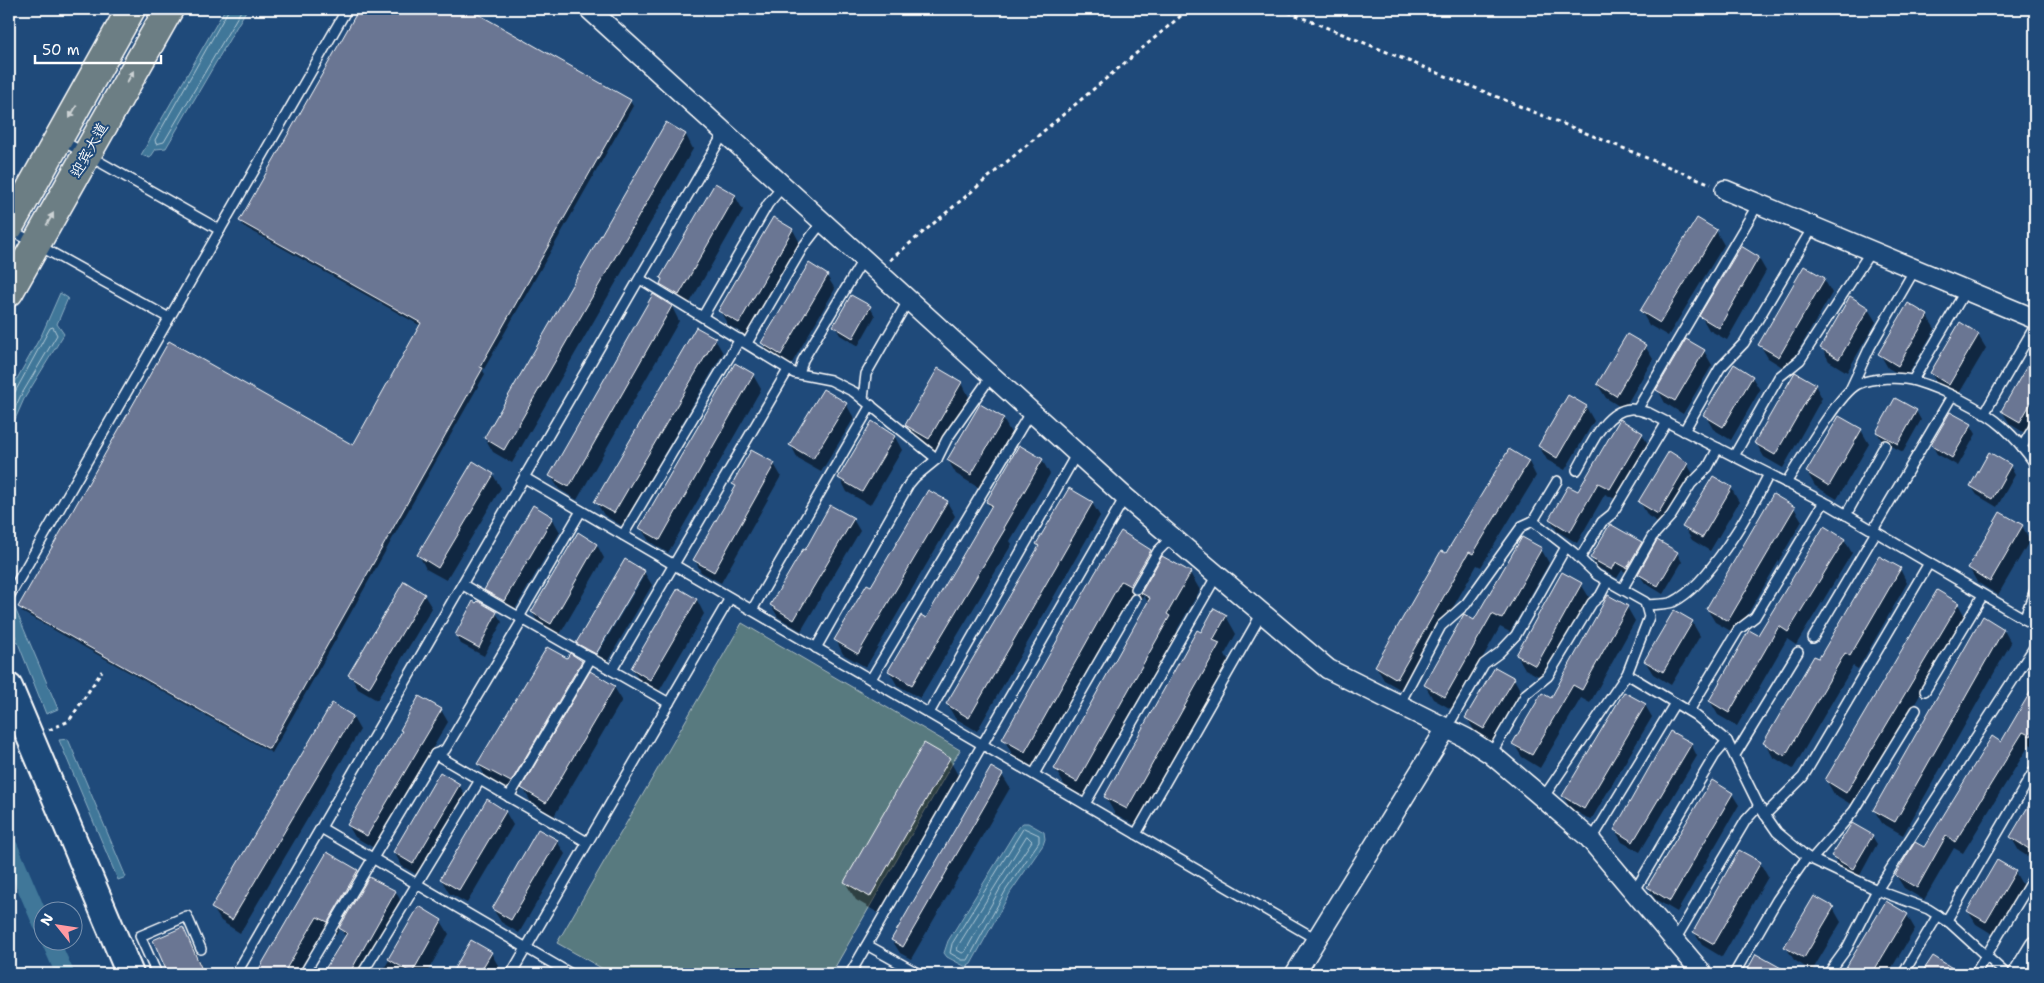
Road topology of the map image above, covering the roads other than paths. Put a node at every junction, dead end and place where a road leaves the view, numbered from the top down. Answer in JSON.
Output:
{"nodes":[{"id":1,"x":130,"y":9,"type":"edge"},
{"id":2,"x":169,"y":9,"type":"edge"},
{"id":3,"x":347,"y":9,"type":"edge"},
{"id":4,"x":589,"y":9,"type":"edge"},
{"id":5,"x":725,"y":131,"type":"junction"},
{"id":6,"x":59,"y":138,"type":"junction"},
{"id":7,"x":86,"y":154,"type":"junction"},
{"id":8,"x":784,"y":185,"type":"junction"},
{"id":9,"x":1725,"y":190,"type":"road end"},
{"id":10,"x":1758,"y":204,"type":"junction"},
{"id":11,"x":823,"y":220,"type":"junction"},
{"id":12,"x":1813,"y":227,"type":"junction"},
{"id":13,"x":9,"y":228,"type":"edge"},
{"id":14,"x":220,"y":230,"type":"junction"},
{"id":15,"x":36,"y":244,"type":"junction"},
{"id":16,"x":1871,"y":251,"type":"junction"},
{"id":17,"x":864,"y":258,"type":"junction"},
{"id":18,"x":1915,"y":269,"type":"junction"},
{"id":19,"x":640,"y":278,"type":"junction"},
{"id":20,"x":1966,"y":290,"type":"junction"},
{"id":21,"x":9,"y":292,"type":"edge"},
{"id":22,"x":909,"y":299,"type":"junction"},
{"id":23,"x":703,"y":316,"type":"junction"},
{"id":24,"x":169,"y":318,"type":"junction"},
{"id":25,"x":2035,"y":319,"type":"edge"},
{"id":26,"x":2035,"y":326,"type":"edge"},
{"id":27,"x":744,"y":341,"type":"junction"},
{"id":28,"x":788,"y":370,"type":"junction"},
{"id":29,"x":799,"y":374,"type":"junction"},
{"id":30,"x":992,"y":375,"type":"junction"},
{"id":31,"x":1913,"y":380,"type":"junction"},
{"id":32,"x":1848,"y":393,"type":"junction"},
{"id":33,"x":1952,"y":396,"type":"junction"},
{"id":34,"x":864,"y":399,"type":"junction"},
{"id":35,"x":871,"y":405,"type":"junction"},
{"id":36,"x":1638,"y":410,"type":"junction"},
{"id":37,"x":1031,"y":411,"type":"junction"},
{"id":38,"x":1984,"y":414,"type":"junction"},
{"id":39,"x":1667,"y":422,"type":"junction"},
{"id":40,"x":2035,"y":424,"type":"edge"},
{"id":41,"x":1684,"y":431,"type":"junction"},
{"id":42,"x":1885,"y":445,"type":"dead end"},
{"id":43,"x":2022,"y":447,"type":"junction"},
{"id":44,"x":1718,"y":448,"type":"junction"},
{"id":45,"x":1077,"y":453,"type":"junction"},
{"id":46,"x":1734,"y":456,"type":"junction"},
{"id":47,"x":937,"y":460,"type":"junction"},
{"id":48,"x":2035,"y":464,"type":"edge"},
{"id":49,"x":1578,"y":470,"type":"dead end"},
{"id":50,"x":1769,"y":474,"type":"junction"},
{"id":51,"x":525,"y":478,"type":"junction"},
{"id":52,"x":1557,"y":481,"type":"dead end"},
{"id":53,"x":1786,"y":483,"type":"junction"},
{"id":54,"x":1125,"y":497,"type":"junction"},
{"id":55,"x":1824,"y":502,"type":"junction"},
{"id":56,"x":581,"y":511,"type":"junction"},
{"id":57,"x":1846,"y":515,"type":"junction"},
{"id":58,"x":1533,"y":521,"type":"junction"},
{"id":59,"x":1874,"y":531,"type":"junction"},
{"id":60,"x":623,"y":535,"type":"junction"},
{"id":61,"x":1172,"y":538,"type":"junction"},
{"id":62,"x":1566,"y":547,"type":"junction"},
{"id":63,"x":1580,"y":558,"type":"junction"},
{"id":64,"x":1929,"y":563,"type":"junction"},
{"id":65,"x":674,"y":565,"type":"junction"},
{"id":66,"x":1217,"y":575,"type":"junction"},
{"id":67,"x":1608,"y":581,"type":"junction"},
{"id":68,"x":463,"y":584,"type":"junction"},
{"id":69,"x":1623,"y":588,"type":"junction"},
{"id":70,"x":1136,"y":589,"type":"dead end"},
{"id":71,"x":2035,"y":590,"type":"edge"},
{"id":72,"x":1982,"y":594,"type":"junction"},
{"id":73,"x":10,"y":595,"type":"dead end"},
{"id":74,"x":730,"y":598,"type":"junction"},
{"id":75,"x":1135,"y":599,"type":"dead end"},
{"id":76,"x":1646,"y":605,"type":"junction"},
{"id":77,"x":752,"y":610,"type":"junction"},
{"id":78,"x":1262,"y":613,"type":"junction"},
{"id":79,"x":521,"y":618,"type":"junction"},
{"id":80,"x":2024,"y":619,"type":"junction"},
{"id":81,"x":2035,"y":625,"type":"edge"},
{"id":82,"x":1812,"y":638,"type":"dead end"},
{"id":83,"x":2035,"y":646,"type":"edge"},
{"id":84,"x":816,"y":648,"type":"junction"},
{"id":85,"x":1798,"y":652,"type":"dead end"},
{"id":86,"x":591,"y":658,"type":"junction"},
{"id":87,"x":612,"y":670,"type":"junction"},
{"id":88,"x":1628,"y":674,"type":"junction"},
{"id":89,"x":871,"y":679,"type":"junction"},
{"id":90,"x":9,"y":687,"type":"edge"},
{"id":91,"x":1925,"y":691,"type":"dead end"},
{"id":92,"x":669,"y":703,"type":"junction"},
{"id":93,"x":1675,"y":703,"type":"junction"},
{"id":94,"x":1399,"y":705,"type":"junction"},
{"id":95,"x":1916,"y":710,"type":"dead end"},
{"id":96,"x":1689,"y":711,"type":"junction"},
{"id":97,"x":929,"y":713,"type":"junction"},
{"id":98,"x":1446,"y":729,"type":"junction"},
{"id":99,"x":1727,"y":741,"type":"junction"},
{"id":100,"x":982,"y":744,"type":"junction"},
{"id":101,"x":435,"y":754,"type":"junction"},
{"id":102,"x":1490,"y":754,"type":"junction"},
{"id":103,"x":1735,"y":755,"type":"junction"},
{"id":104,"x":2035,"y":770,"type":"edge"},
{"id":105,"x":1034,"y":774,"type":"junction"},
{"id":106,"x":480,"y":780,"type":"junction"},
{"id":107,"x":509,"y":797,"type":"junction"},
{"id":108,"x":1543,"y":798,"type":"junction"},
{"id":109,"x":1085,"y":804,"type":"junction"},
{"id":110,"x":1759,"y":806,"type":"junction"},
{"id":111,"x":1766,"y":815,"type":"junction"},
{"id":112,"x":321,"y":828,"type":"junction"},
{"id":113,"x":1136,"y":834,"type":"junction"},
{"id":114,"x":588,"y":842,"type":"junction"},
{"id":115,"x":1591,"y":842,"type":"junction"},
{"id":116,"x":373,"y":858,"type":"junction"},
{"id":117,"x":1810,"y":858,"type":"junction"},
{"id":118,"x":2035,"y":875,"type":"edge"},
{"id":119,"x":416,"y":884,"type":"junction"},
{"id":120,"x":1877,"y":890,"type":"junction"},
{"id":121,"x":1634,"y":892,"type":"junction"},
{"id":122,"x":1938,"y":915,"type":"junction"},
{"id":123,"x":1946,"y":920,"type":"junction"},
{"id":124,"x":1316,"y":939,"type":"junction"},
{"id":125,"x":1675,"y":940,"type":"junction"},
{"id":126,"x":867,"y":945,"type":"junction"},
{"id":127,"x":2035,"y":946,"type":"edge"},
{"id":128,"x":526,"y":948,"type":"junction"},
{"id":129,"x":201,"y":949,"type":"dead end"},
{"id":130,"x":131,"y":953,"type":"edge"},
{"id":131,"x":1986,"y":956,"type":"junction"},
{"id":132,"x":156,"y":974,"type":"edge"},
{"id":133,"x":236,"y":974,"type":"edge"},
{"id":134,"x":304,"y":974,"type":"edge"},
{"id":135,"x":362,"y":974,"type":"edge"},
{"id":136,"x":511,"y":974,"type":"edge"},
{"id":137,"x":571,"y":974,"type":"edge"},
{"id":138,"x":850,"y":974,"type":"edge"},
{"id":139,"x":919,"y":974,"type":"edge"},
{"id":140,"x":1296,"y":974,"type":"edge"},
{"id":141,"x":1703,"y":974,"type":"edge"},
{"id":142,"x":1734,"y":974,"type":"edge"},
{"id":143,"x":1828,"y":974,"type":"edge"},
{"id":144,"x":1903,"y":974,"type":"edge"},
{"id":145,"x":1975,"y":974,"type":"edge"},
{"id":146,"x":2006,"y":974,"type":"edge"},
{"id":147,"x":2018,"y":974,"type":"edge"}],
"edges":[{"from":1,"to":6,"type":"highway","one_way":true},
{"from":7,"to":2,"type":"highway","name":"迎宾大道","one_way":true},
{"from":3,"to":14,"type":"lane"},
{"from":4,"to":5,"type":"street"},
{"from":5,"to":8,"type":"street"},
{"from":5,"to":19,"type":"lane"},
{"from":6,"to":7,"type":"lane"},
{"from":6,"to":13,"type":"highway"},
{"from":7,"to":14,"type":"lane"},
{"from":15,"to":7,"type":"highway","name":"迎宾大道","one_way":true},
{"from":8,"to":11,"type":"street"},
{"from":8,"to":23,"type":"lane"},
{"from":9,"to":10,"type":"street"},
{"from":10,"to":12,"type":"street"},
{"from":10,"to":36,"type":"lane"},
{"from":11,"to":17,"type":"street"},
{"from":11,"to":27,"type":"lane"},
{"from":12,"to":16,"type":"street"},
{"from":12,"to":41,"type":"lane"},
{"from":13,"to":15,"type":"lane"},
{"from":14,"to":24,"type":"lane"},
{"from":15,"to":21,"type":"highway","name":"迎宾大道"},
{"from":15,"to":24,"type":"lane"},
{"from":16,"to":18,"type":"street"},
{"from":16,"to":46,"type":"lane"},
{"from":17,"to":22,"type":"street"},
{"from":17,"to":29,"type":"lane"},
{"from":18,"to":20,"type":"street"},
{"from":18,"to":32,"type":"lane"},
{"from":19,"to":23,"type":"lane"},
{"from":19,"to":51,"type":"lane"},
{"from":20,"to":25,"type":"street"},
{"from":20,"to":31,"type":"lane"},
{"from":22,"to":30,"type":"street"},
{"from":22,"to":34,"type":"lane"},
{"from":23,"to":27,"type":"lane"},
{"from":24,"to":73,"type":"lane"},
{"from":26,"to":38,"type":"lane"},
{"from":27,"to":28,"type":"lane"},
{"from":27,"to":60,"type":"lane"},
{"from":28,"to":29,"type":"lane"},
{"from":28,"to":65,"type":"lane"},
{"from":29,"to":34,"type":"lane"},
{"from":30,"to":37,"type":"street"},
{"from":30,"to":47,"type":"lane"},
{"from":31,"to":32,"type":"lane"},
{"from":31,"to":33,"type":"lane"},
{"from":32,"to":53,"type":"lane"},
{"from":33,"to":38,"type":"lane"},
{"from":33,"to":59,"type":"lane"},
{"from":34,"to":35,"type":"lane"},
{"from":35,"to":47,"type":"lane"},
{"from":35,"to":77,"type":"lane"},
{"from":36,"to":39,"type":"lane"},
{"from":36,"to":49,"type":"lane"},
{"from":37,"to":45,"type":"street"},
{"from":37,"to":89,"type":"lane"},
{"from":38,"to":43,"type":"lane"},
{"from":39,"to":41,"type":"lane"},
{"from":39,"to":63,"type":"lane"},
{"from":40,"to":43,"type":"lane"},
{"from":41,"to":44,"type":"lane"},
{"from":42,"to":57,"type":"lane"},
{"from":43,"to":48,"type":"lane"},
{"from":44,"to":46,"type":"lane"},
{"from":44,"to":69,"type":"lane"},
{"from":45,"to":54,"type":"street"},
{"from":45,"to":97,"type":"lane"},
{"from":46,"to":50,"type":"lane"},
{"from":47,"to":84,"type":"lane"},
{"from":50,"to":53,"type":"lane"},
{"from":50,"to":76,"type":"lane"},
{"from":51,"to":56,"type":"lane"},
{"from":51,"to":68,"type":"lane"},
{"from":52,"to":58,"type":"lane"},
{"from":53,"to":55,"type":"lane"},
{"from":54,"to":61,"type":"street"},
{"from":54,"to":100,"type":"lane"},
{"from":55,"to":57,"type":"lane"},
{"from":55,"to":96,"type":"lane"},
{"from":56,"to":60,"type":"lane"},
{"from":56,"to":79,"type":"lane"},
{"from":57,"to":59,"type":"lane"},
{"from":58,"to":62,"type":"lane"},
{"from":58,"to":94,"type":"lane"},
{"from":59,"to":64,"type":"lane"},
{"from":59,"to":82,"type":"lane"},
{"from":60,"to":65,"type":"lane"},
{"from":61,"to":66,"type":"street"},
{"from":61,"to":70,"type":"lane"},
{"from":62,"to":63,"type":"lane"},
{"from":62,"to":98,"type":"lane"},
{"from":63,"to":67,"type":"lane"},
{"from":64,"to":72,"type":"lane"},
{"from":64,"to":111,"type":"lane"},
{"from":65,"to":74,"type":"lane"},
{"from":65,"to":87,"type":"lane"},
{"from":66,"to":78,"type":"street"},
{"from":66,"to":109,"type":"lane"},
{"from":67,"to":69,"type":"lane"},
{"from":67,"to":102,"type":"lane"},
{"from":68,"to":79,"type":"lane"},
{"from":68,"to":112,"type":"lane"},
{"from":69,"to":76,"type":"lane"},
{"from":71,"to":80,"type":"lane"},
{"from":72,"to":80,"type":"lane"},
{"from":72,"to":91,"type":"lane"},
{"from":74,"to":77,"type":"lane"},
{"from":74,"to":92,"type":"lane"},
{"from":75,"to":105,"type":"lane"},
{"from":76,"to":88,"type":"lane"},
{"from":77,"to":84,"type":"lane"},
{"from":78,"to":94,"type":"street"},
{"from":78,"to":113,"type":"lane"},
{"from":79,"to":86,"type":"lane"},
{"from":79,"to":101,"type":"lane"},
{"from":80,"to":81,"type":"lane"},
{"from":83,"to":120,"type":"lane"},
{"from":84,"to":89,"type":"lane"},
{"from":85,"to":103,"type":"lane"},
{"from":86,"to":87,"type":"lane"},
{"from":86,"to":107,"type":"lane"},
{"from":87,"to":92,"type":"lane"},
{"from":88,"to":93,"type":"lane"},
{"from":88,"to":108,"type":"lane"},
{"from":89,"to":97,"type":"lane"},
{"from":90,"to":130,"type":"main road"},
{"from":92,"to":114,"type":"lane"},
{"from":93,"to":96,"type":"lane"},
{"from":93,"to":115,"type":"lane"},
{"from":94,"to":98,"type":"street"},
{"from":95,"to":117,"type":"lane"},
{"from":96,"to":99,"type":"lane"},
{"from":97,"to":100,"type":"lane"},
{"from":98,"to":102,"type":"street"},
{"from":98,"to":124,"type":"street"},
{"from":99,"to":103,"type":"lane"},
{"from":99,"to":121,"type":"lane"},
{"from":100,"to":105,"type":"lane"},
{"from":100,"to":126,"type":"lane"},
{"from":101,"to":106,"type":"lane"},
{"from":101,"to":116,"type":"lane"},
{"from":102,"to":108,"type":"street"},
{"from":103,"to":110,"type":"lane"},
{"from":104,"to":123,"type":"lane"},
{"from":105,"to":109,"type":"lane"},
{"from":106,"to":107,"type":"lane"},
{"from":106,"to":119,"type":"lane"},
{"from":107,"to":114,"type":"lane"},
{"from":108,"to":115,"type":"street"},
{"from":109,"to":113,"type":"lane"},
{"from":110,"to":111,"type":"lane"},
{"from":110,"to":125,"type":"lane"},
{"from":111,"to":117,"type":"lane"},
{"from":112,"to":116,"type":"lane"},
{"from":112,"to":133,"type":"lane"},
{"from":113,"to":124,"type":"lane"},
{"from":114,"to":128,"type":"lane"},
{"from":115,"to":121,"type":"street"},
{"from":116,"to":119,"type":"lane"},
{"from":116,"to":134,"type":"lane"},
{"from":117,"to":120,"type":"lane"},
{"from":117,"to":142,"type":"lane"},
{"from":118,"to":131,"type":"lane"},
{"from":119,"to":128,"type":"lane"},
{"from":119,"to":135,"type":"lane"},
{"from":120,"to":122,"type":"lane"},
{"from":120,"to":143,"type":"lane"},
{"from":121,"to":125,"type":"street"},
{"from":122,"to":123,"type":"lane"},
{"from":122,"to":144,"type":"lane"},
{"from":123,"to":131,"type":"lane"},
{"from":124,"to":140,"type":"street"},
{"from":125,"to":141,"type":"street"},
{"from":126,"to":138,"type":"lane"},
{"from":126,"to":139,"type":"lane"},
{"from":127,"to":147,"type":"street"},
{"from":128,"to":136,"type":"lane"},
{"from":128,"to":137,"type":"lane"},
{"from":129,"to":130,"type":"lane"},
{"from":130,"to":132,"type":"lane"},
{"from":131,"to":145,"type":"lane"},
{"from":131,"to":146,"type":"lane"}]}
